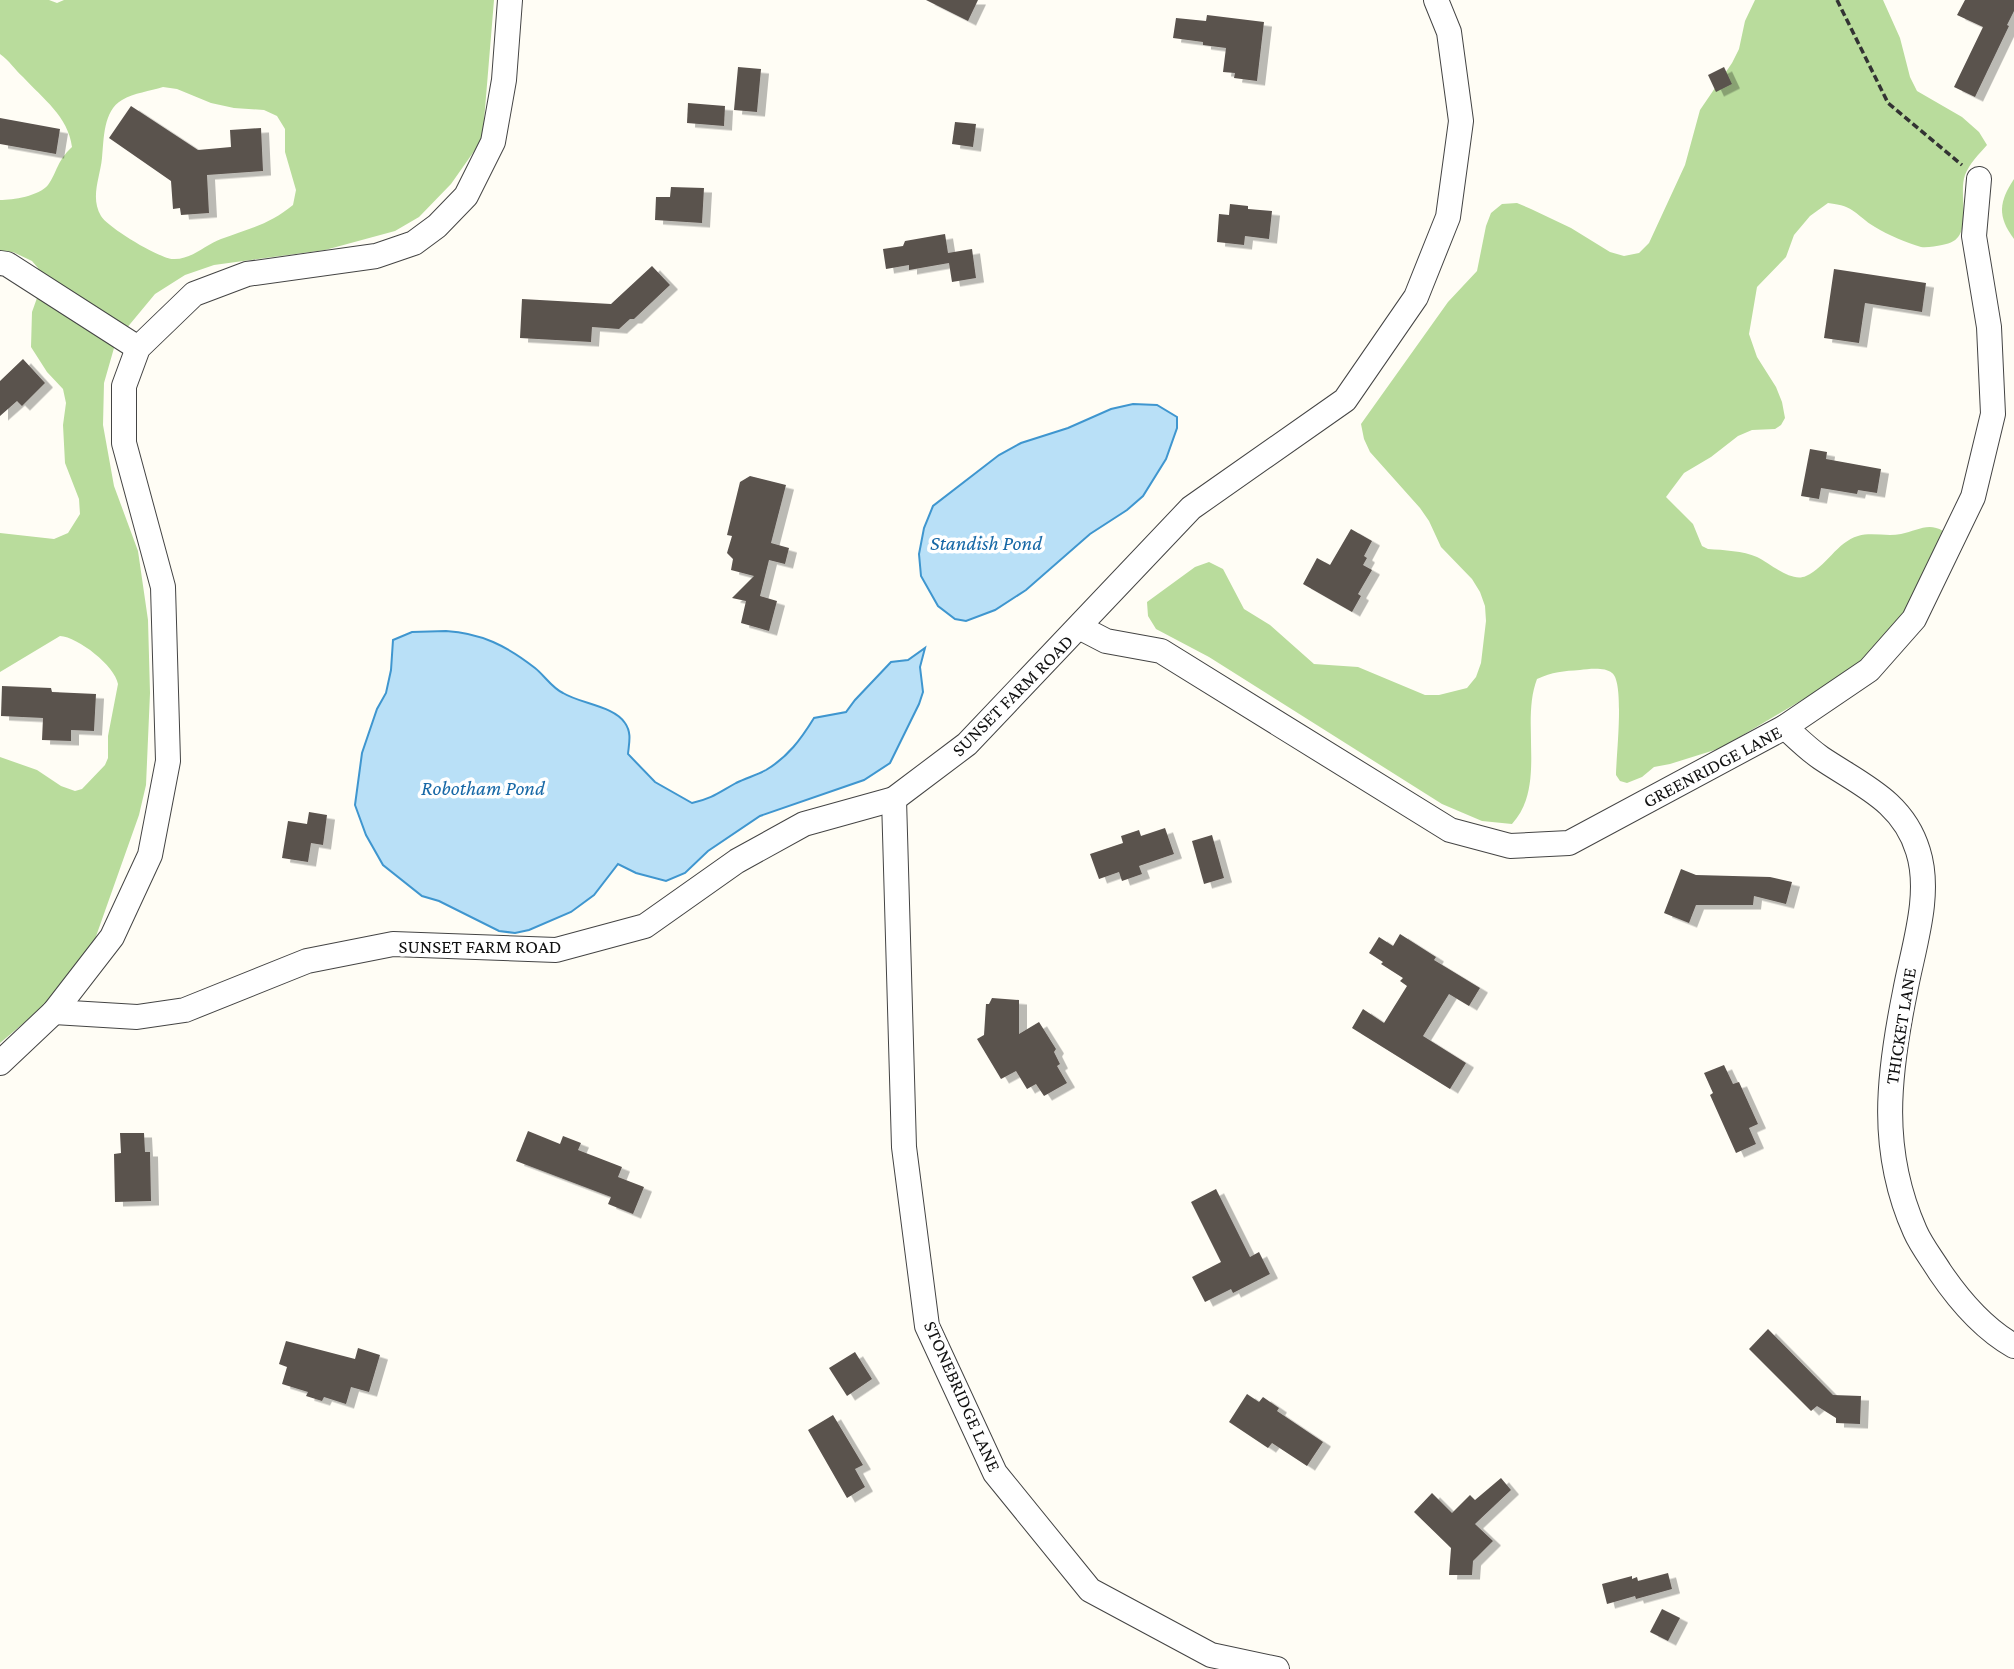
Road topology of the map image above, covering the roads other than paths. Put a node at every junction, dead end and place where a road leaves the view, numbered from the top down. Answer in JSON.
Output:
{"nodes":[{"id":1,"x":510,"y":0,"type":"edge"},
{"id":2,"x":1436,"y":0,"type":"edge"},
{"id":3,"x":1979,"y":179,"type":"road end"},
{"id":4,"x":0,"y":263,"type":"edge"},
{"id":5,"x":138,"y":348,"type":"junction"},
{"id":6,"x":1079,"y":627,"type":"junction"},
{"id":7,"x":1785,"y":727,"type":"junction"},
{"id":8,"x":894,"y":799,"type":"junction"},
{"id":9,"x":54,"y":1012,"type":"junction"},
{"id":10,"x":0,"y":1063,"type":"edge"},
{"id":11,"x":2014,"y":1346,"type":"edge"},
{"id":12,"x":1277,"y":1669,"type":"edge"}],
"edges":[{"from":1,"to":5,"type":"street"},
{"from":2,"to":6,"type":"street","name":"SUNSET FARM ROAD"},
{"from":3,"to":7,"type":"street","name":"GREENRIDGE LANE"},
{"from":4,"to":5,"type":"street"},
{"from":5,"to":9,"type":"street"},
{"from":6,"to":7,"type":"street","name":"GREENRIDGE LANE"},
{"from":6,"to":8,"type":"street","name":"SUNSET FARM ROAD"},
{"from":7,"to":11,"type":"street","name":"THICKET LANE"},
{"from":8,"to":9,"type":"street","name":"SUNSET FARM ROAD"},
{"from":8,"to":12,"type":"street","name":"STONEBRIDGE LANE"},
{"from":9,"to":10,"type":"street"}]}
